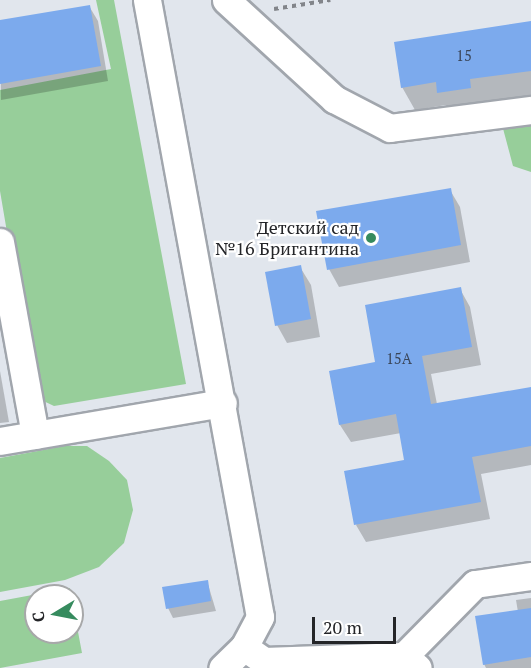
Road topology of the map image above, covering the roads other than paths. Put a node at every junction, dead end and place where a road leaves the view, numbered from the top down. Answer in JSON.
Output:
{"nodes":[{"id":1,"x":147,"y":0,"type":"edge"},
{"id":2,"x":233,"y":7,"type":"edge"},
{"id":3,"x":531,"y":110,"type":"edge"},
{"id":4,"x":0,"y":242,"type":"edge"},
{"id":5,"x":223,"y":403,"type":"junction"},
{"id":6,"x":34,"y":435,"type":"junction"},
{"id":7,"x":0,"y":441,"type":"edge"},
{"id":8,"x":531,"y":576,"type":"edge"},
{"id":9,"x":244,"y":646,"type":"junction"},
{"id":10,"x":411,"y":662,"type":"edge"},
{"id":11,"x":222,"y":668,"type":"edge"}],
"edges":[{"from":1,"to":5,"type":"street"},
{"from":2,"to":3,"type":"street"},
{"from":4,"to":6,"type":"street"},
{"from":5,"to":6,"type":"street"},
{"from":5,"to":9,"type":"street"},
{"from":6,"to":7,"type":"street"},
{"from":8,"to":10,"type":"street"},
{"from":9,"to":10,"type":"street"},
{"from":9,"to":11,"type":"street"}]}
